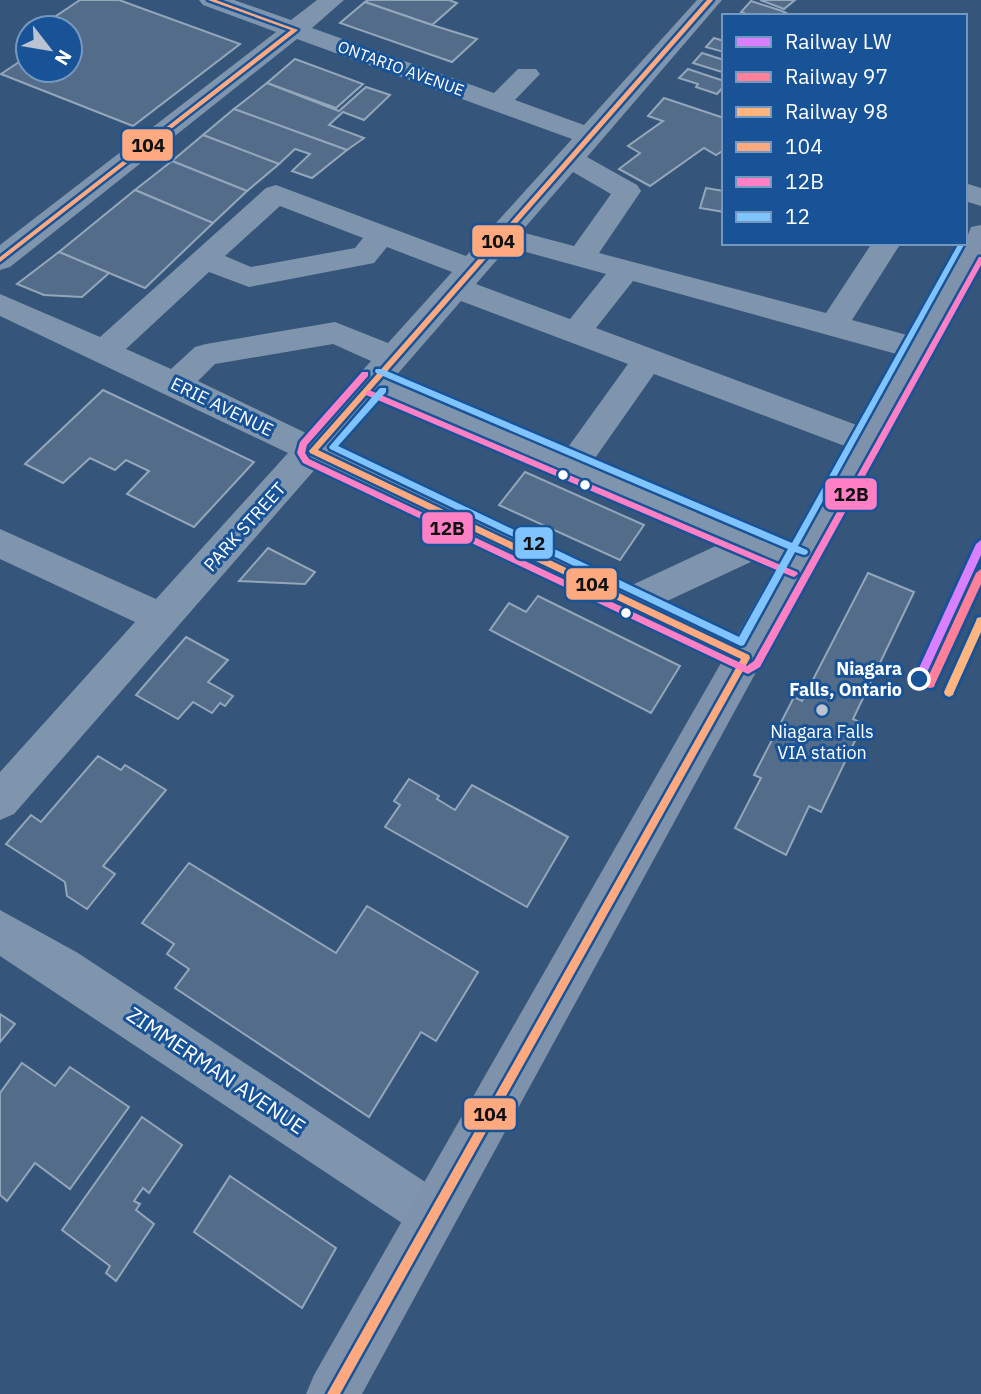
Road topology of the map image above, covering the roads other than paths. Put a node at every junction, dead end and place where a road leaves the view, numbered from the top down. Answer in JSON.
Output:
{"nodes":[{"id":1,"x":211,"y":0,"type":"edge"},
{"id":2,"x":332,"y":0,"type":"edge"},
{"id":3,"x":710,"y":0,"type":"edge"},
{"id":4,"x":295,"y":30,"type":"junction"},
{"id":5,"x":527,"y":74,"type":"dead end"},
{"id":6,"x":498,"y":103,"type":"junction"},
{"id":7,"x":590,"y":136,"type":"junction"},
{"id":8,"x":571,"y":159,"type":"junction"},
{"id":9,"x":382,"y":234,"type":"junction"},
{"id":10,"x":981,"y":234,"type":"edge"},
{"id":11,"x":502,"y":236,"type":"junction"},
{"id":12,"x":886,"y":245,"type":"edge"},
{"id":13,"x":580,"y":258,"type":"junction"},
{"id":14,"x":205,"y":259,"type":"junction"},
{"id":15,"x":0,"y":260,"type":"edge"},
{"id":16,"x":626,"y":270,"type":"junction"},
{"id":17,"x":465,"y":278,"type":"junction"},
{"id":18,"x":0,"y":304,"type":"edge"},
{"id":19,"x":833,"y":326,"type":"junction"},
{"id":20,"x":575,"y":333,"type":"junction"},
{"id":21,"x":918,"y":349,"type":"junction"},
{"id":22,"x":103,"y":352,"type":"junction"},
{"id":23,"x":647,"y":361,"type":"junction"},
{"id":24,"x":385,"y":370,"type":"junction"},
{"id":25,"x":175,"y":384,"type":"junction"},
{"id":26,"x":866,"y":442,"type":"junction"},
{"id":27,"x":313,"y":451,"type":"junction"},
{"id":28,"x":572,"y":466,"type":"junction"},
{"id":29,"x":0,"y":543,"type":"edge"},
{"id":30,"x":755,"y":544,"type":"junction"},
{"id":31,"x":799,"y":563,"type":"junction"},
{"id":32,"x":629,"y":602,"type":"junction"},
{"id":33,"x":164,"y":619,"type":"junction"},
{"id":34,"x":746,"y":658,"type":"junction"},
{"id":35,"x":0,"y":801,"type":"edge"},
{"id":36,"x":0,"y":931,"type":"edge"},
{"id":37,"x":430,"y":1214,"type":"junction"},
{"id":38,"x":333,"y":1394,"type":"edge"}],
"edges":[{"from":1,"to":4,"type":"street","name":"ONTARIO AVENUE"},
{"from":2,"to":4,"type":"street"},
{"from":3,"to":7,"type":"street","name":"PARK STREET"},
{"from":4,"to":6,"type":"street","name":"ONTARIO AVENUE"},
{"from":4,"to":15,"type":"street"},
{"from":5,"to":6,"type":"street"},
{"from":6,"to":7,"type":"street","name":"ONTARIO AVENUE"},
{"from":7,"to":8,"type":"street","name":"PARK STREET"},
{"from":8,"to":11,"type":"street","name":"PARK STREET"},
{"from":8,"to":13,"type":"street"},
{"from":9,"to":14,"type":"street"},
{"from":9,"to":14,"type":"street"},
{"from":9,"to":17,"type":"street"},
{"from":10,"to":21,"type":"main road"},
{"from":11,"to":13,"type":"street"},
{"from":11,"to":17,"type":"street","name":"PARK STREET"},
{"from":12,"to":19,"type":"street"},
{"from":13,"to":16,"type":"street"},
{"from":14,"to":22,"type":"street"},
{"from":16,"to":19,"type":"street"},
{"from":16,"to":20,"type":"street"},
{"from":17,"to":20,"type":"street"},
{"from":17,"to":24,"type":"street","name":"PARK STREET"},
{"from":18,"to":22,"type":"street","name":"ERIE AVENUE"},
{"from":19,"to":21,"type":"street"},
{"from":20,"to":23,"type":"street"},
{"from":21,"to":26,"type":"main road"},
{"from":22,"to":25,"type":"street","name":"ERIE AVENUE"},
{"from":23,"to":26,"type":"street"},
{"from":23,"to":28,"type":"street"},
{"from":24,"to":25,"type":"street"},
{"from":24,"to":27,"type":"street","name":"PARK STREET"},
{"from":24,"to":28,"type":"street"},
{"from":25,"to":27,"type":"street","name":"ERIE AVENUE"},
{"from":26,"to":31,"type":"main road"},
{"from":27,"to":32,"type":"street","name":"ERIE AVENUE"},
{"from":27,"to":33,"type":"street","name":"PARK STREET"},
{"from":28,"to":30,"type":"street"},
{"from":29,"to":33,"type":"street"},
{"from":30,"to":31,"type":"street"},
{"from":30,"to":32,"type":"street"},
{"from":31,"to":34,"type":"main road"},
{"from":32,"to":34,"type":"street","name":"ERIE AVENUE"},
{"from":33,"to":35,"type":"street","name":"PARK STREET"},
{"from":34,"to":37,"type":"main road"},
{"from":36,"to":37,"type":"street","name":"ZIMMERMAN AVENUE"},
{"from":37,"to":38,"type":"main road"}]}
